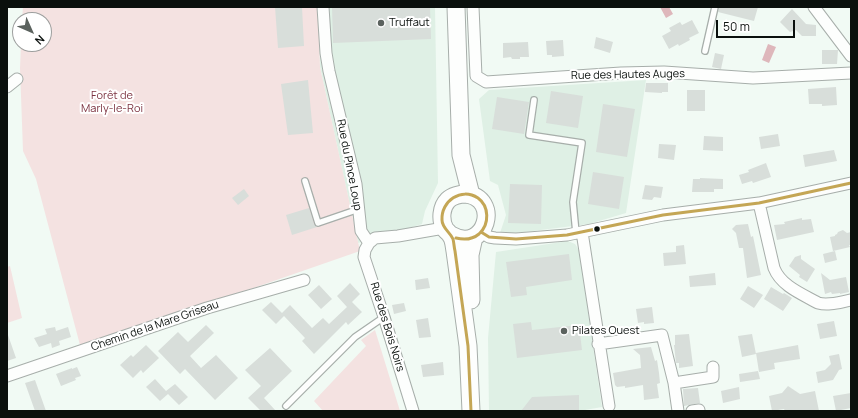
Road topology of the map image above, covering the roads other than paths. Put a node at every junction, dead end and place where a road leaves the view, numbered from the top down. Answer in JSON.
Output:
{"nodes":[{"id":1,"x":322,"y":7,"type":"edge"},
{"id":2,"x":456,"y":7,"type":"edge"},
{"id":3,"x":473,"y":7,"type":"edge"},
{"id":4,"x":715,"y":7,"type":"edge"},
{"id":5,"x":814,"y":7,"type":"edge"},
{"id":6,"x":705,"y":51,"type":"dead end"},
{"id":7,"x":851,"y":56,"type":"edge"},
{"id":8,"x":851,"y":73,"type":"edge"},
{"id":9,"x":17,"y":79,"type":"dead end"},
{"id":10,"x":7,"y":87,"type":"edge"},
{"id":11,"x":534,"y":100,"type":"dead end"},
{"id":12,"x":461,"y":155,"type":"junction"},
{"id":13,"x":305,"y":181,"type":"dead end"},
{"id":14,"x":851,"y":183,"type":"edge"},
{"id":15,"x":471,"y":195,"type":"junction"},
{"id":16,"x":453,"y":197,"type":"junction"},
{"id":17,"x":759,"y":203,"type":"junction"},
{"id":18,"x":359,"y":209,"type":"junction"},
{"id":19,"x":448,"y":232,"type":"junction"},
{"id":20,"x":579,"y":232,"type":"junction"},
{"id":21,"x":478,"y":235,"type":"junction"},
{"id":22,"x":369,"y":243,"type":"junction"},
{"id":23,"x":304,"y":280,"type":"dead end"},
{"id":24,"x":851,"y":300,"type":"edge"},
{"id":25,"x":384,"y":317,"type":"junction"},
{"id":26,"x":598,"y":344,"type":"junction"},
{"id":27,"x":468,"y":346,"type":"junction"},
{"id":28,"x":713,"y":367,"type":"dead end"},
{"id":29,"x":7,"y":376,"type":"edge"},
{"id":30,"x":674,"y":383,"type":"junction"},
{"id":31,"x":286,"y":406,"type":"dead end"},
{"id":32,"x":608,"y":406,"type":"dead end"},
{"id":33,"x":413,"y":411,"type":"edge"},
{"id":34,"x":471,"y":411,"type":"edge"},
{"id":35,"x":678,"y":411,"type":"edge"}],
"edges":[{"from":1,"to":18,"type":"street","name":"Rue du Pince Loup"},
{"from":2,"to":12,"type":"main road"},
{"from":3,"to":8,"type":"street","name":"Rue des Hautes Auges"},
{"from":4,"to":6,"type":"lane"},
{"from":5,"to":7,"type":"street"},
{"from":9,"to":10,"type":"street"},
{"from":11,"to":20,"type":"lane"},
{"from":12,"to":15,"type":"main road"},
{"from":12,"to":16,"type":"main road"},
{"from":13,"to":18,"type":"lane"},
{"from":14,"to":17,"type":"street"},
{"from":15,"to":16,"type":"main road"},
{"from":15,"to":21,"type":"main road"},
{"from":16,"to":19,"type":"main road"},
{"from":17,"to":20,"type":"street"},
{"from":17,"to":24,"type":"street"},
{"from":18,"to":22,"type":"street","name":"Rue du Pince Loup"},
{"from":19,"to":21,"type":"main road"},
{"from":19,"to":22,"type":"street"},
{"from":19,"to":27,"type":"main road"},
{"from":20,"to":21,"type":"street"},
{"from":20,"to":26,"type":"street"},
{"from":21,"to":27,"type":"main road"},
{"from":22,"to":25,"type":"street","name":"Rue des Bois Noirs"},
{"from":23,"to":29,"type":"street","name":"Chemin de la Mare Griseau"},
{"from":25,"to":31,"type":"lane"},
{"from":25,"to":33,"type":"street","name":"Rue des Bois Noirs"},
{"from":26,"to":30,"type":"street"},
{"from":26,"to":32,"type":"street"},
{"from":27,"to":34,"type":"main road"},
{"from":28,"to":30,"type":"street"},
{"from":30,"to":35,"type":"street"}]}
